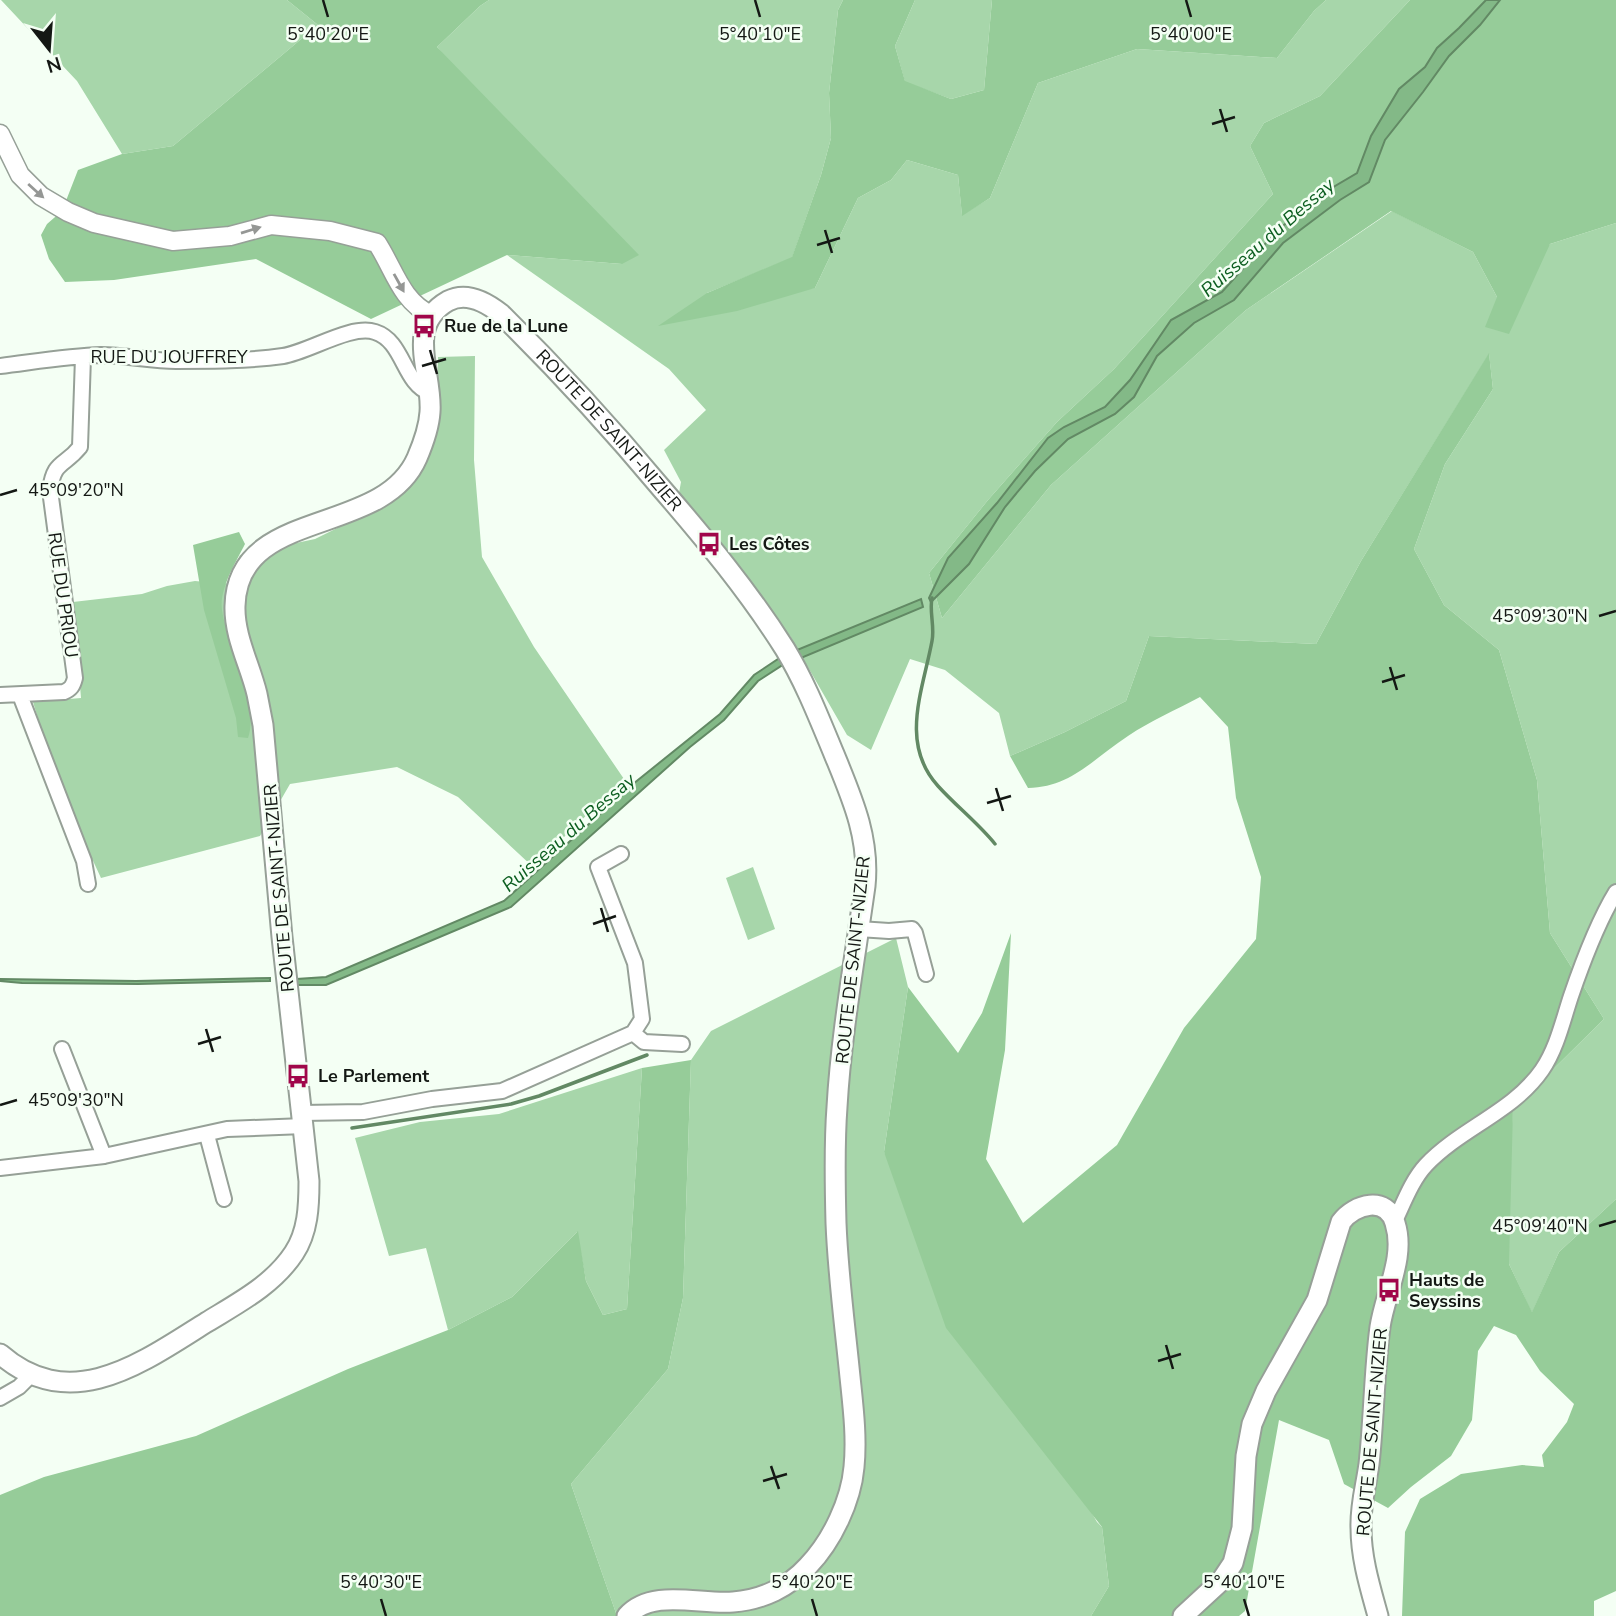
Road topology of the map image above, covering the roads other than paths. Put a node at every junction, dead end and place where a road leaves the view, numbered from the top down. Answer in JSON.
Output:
{"nodes":[{"id":1,"x":0,"y":134,"type":"edge"},
{"id":2,"x":431,"y":315,"type":"junction"},
{"id":3,"x":83,"y":357,"type":"junction"},
{"id":4,"x":0,"y":366,"type":"edge"},
{"id":5,"x":430,"y":393,"type":"junction"},
{"id":6,"x":0,"y":695,"type":"edge"},
{"id":7,"x":20,"y":695,"type":"junction"},
{"id":8,"x":621,"y":854,"type":"dead end"},
{"id":9,"x":88,"y":884,"type":"dead end"},
{"id":10,"x":1616,"y":892,"type":"edge"},
{"id":11,"x":859,"y":929,"type":"junction"},
{"id":12,"x":926,"y":974,"type":"dead end"},
{"id":13,"x":634,"y":1033,"type":"junction"},
{"id":14,"x":682,"y":1044,"type":"dead end"},
{"id":15,"x":62,"y":1049,"type":"dead end"},
{"id":16,"x":303,"y":1120,"type":"junction"},
{"id":17,"x":207,"y":1135,"type":"junction"},
{"id":18,"x":104,"y":1156,"type":"junction"},
{"id":19,"x":0,"y":1168,"type":"edge"},
{"id":20,"x":224,"y":1199,"type":"dead end"},
{"id":21,"x":1395,"y":1221,"type":"junction"},
{"id":22,"x":0,"y":1354,"type":"edge"},
{"id":23,"x":32,"y":1374,"type":"junction"},
{"id":24,"x":0,"y":1398,"type":"edge"},
{"id":25,"x":627,"y":1616,"type":"edge"},
{"id":26,"x":1182,"y":1616,"type":"edge"},
{"id":27,"x":1378,"y":1616,"type":"edge"}],
"edges":[{"from":1,"to":2,"type":"street","one_way":true},
{"from":2,"to":5,"type":"main road","name":"ROUTE DE SAINT-NIZIER"},
{"from":2,"to":11,"type":"main road","name":"ROUTE DE SAINT-NIZIER"},
{"from":3,"to":4,"type":"street","name":"RUE DU JOUFFREY"},
{"from":3,"to":5,"type":"street","name":"RUE DU JOUFFREY"},
{"from":3,"to":7,"type":"street","name":"RUE DU PRIOU"},
{"from":5,"to":16,"type":"main road","name":"ROUTE DE SAINT-NIZIER"},
{"from":6,"to":7,"type":"street"},
{"from":7,"to":9,"type":"street"},
{"from":8,"to":13,"type":"street"},
{"from":10,"to":21,"type":"street"},
{"from":11,"to":12,"type":"street"},
{"from":11,"to":25,"type":"main road","name":"ROUTE DE SAINT-NIZIER"},
{"from":13,"to":14,"type":"street"},
{"from":13,"to":16,"type":"street"},
{"from":15,"to":18,"type":"street"},
{"from":16,"to":17,"type":"street"},
{"from":16,"to":23,"type":"main road","name":"ROUTE DE SAINT-NIZIER"},
{"from":17,"to":18,"type":"street"},
{"from":17,"to":20,"type":"street"},
{"from":18,"to":19,"type":"street"},
{"from":21,"to":26,"type":"main road"},
{"from":21,"to":27,"type":"main road","name":"ROUTE DE SAINT-NIZIER"},
{"from":22,"to":23,"type":"main road","name":"ROUTE DE SAINT-NIZIER"},
{"from":23,"to":24,"type":"street"}]}
